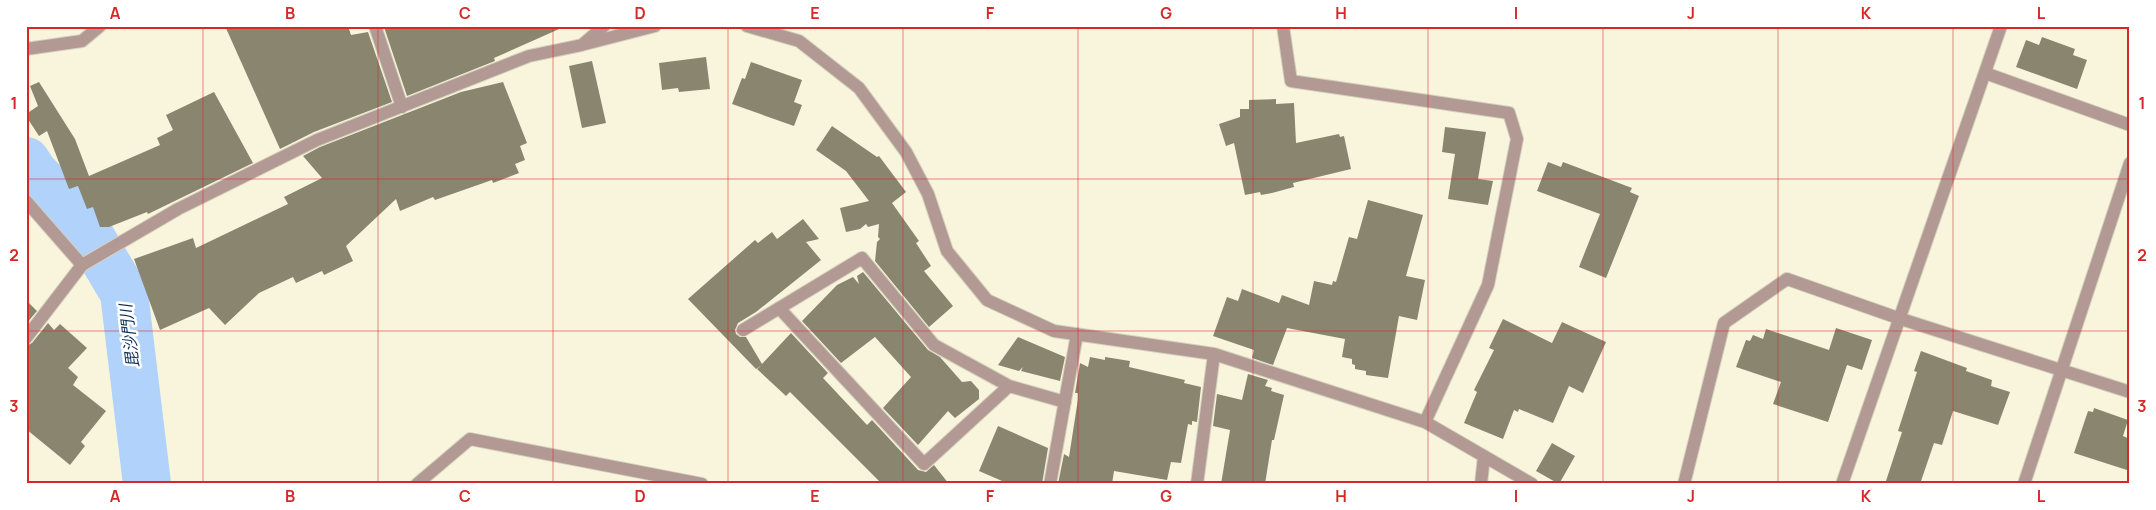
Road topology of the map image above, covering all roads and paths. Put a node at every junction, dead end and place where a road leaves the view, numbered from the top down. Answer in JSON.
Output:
{"nodes":[{"id":1,"x":100,"y":26,"type":"edge"},
{"id":2,"x":375,"y":26,"type":"edge"},
{"id":3,"x":604,"y":26,"type":"edge"},
{"id":4,"x":655,"y":26,"type":"edge"},
{"id":5,"x":748,"y":26,"type":"edge"},
{"id":6,"x":1283,"y":26,"type":"edge"},
{"id":7,"x":2001,"y":26,"type":"edge"},
{"id":8,"x":582,"y":45,"type":"junction"},
{"id":9,"x":26,"y":49,"type":"edge"},
{"id":10,"x":1985,"y":73,"type":"junction"},
{"id":11,"x":402,"y":107,"type":"junction"},
{"id":12,"x":2130,"y":125,"type":"edge"},
{"id":13,"x":2130,"y":162,"type":"edge"},
{"id":14,"x":26,"y":201,"type":"edge"},
{"id":15,"x":82,"y":265,"type":"junction"},
{"id":16,"x":779,"y":308,"type":"junction"},
{"id":17,"x":1898,"y":318,"type":"junction"},
{"id":18,"x":744,"y":330,"type":"dead end"},
{"id":19,"x":1077,"y":334,"type":"junction"},
{"id":20,"x":26,"y":338,"type":"edge"},
{"id":21,"x":1214,"y":354,"type":"junction"},
{"id":22,"x":2062,"y":370,"type":"junction"},
{"id":23,"x":1009,"y":386,"type":"junction"},
{"id":24,"x":2130,"y":392,"type":"edge"},
{"id":25,"x":1065,"y":402,"type":"junction"},
{"id":26,"x":1425,"y":422,"type":"junction"},
{"id":27,"x":1484,"y":456,"type":"junction"},
{"id":28,"x":417,"y":484,"type":"edge"},
{"id":29,"x":702,"y":484,"type":"edge"},
{"id":30,"x":1050,"y":484,"type":"edge"},
{"id":31,"x":1196,"y":484,"type":"edge"},
{"id":32,"x":1481,"y":484,"type":"edge"},
{"id":33,"x":1532,"y":484,"type":"edge"},
{"id":34,"x":1684,"y":484,"type":"edge"},
{"id":35,"x":1842,"y":484,"type":"edge"},
{"id":36,"x":2024,"y":484,"type":"edge"}],
"edges":[{"from":1,"to":9,"type":"street"},
{"from":2,"to":11,"type":"street"},
{"from":3,"to":8,"type":"street"},
{"from":4,"to":8,"type":"street"},
{"from":5,"to":19,"type":"street"},
{"from":6,"to":26,"type":"street"},
{"from":7,"to":10,"type":"street"},
{"from":8,"to":11,"type":"street"},
{"from":10,"to":12,"type":"street"},
{"from":10,"to":17,"type":"street"},
{"from":11,"to":15,"type":"street"},
{"from":13,"to":22,"type":"street"},
{"from":14,"to":15,"type":"street"},
{"from":15,"to":20,"type":"street"},
{"from":16,"to":18,"type":"street"},
{"from":16,"to":23,"type":"street"},
{"from":16,"to":23,"type":"street"},
{"from":17,"to":22,"type":"street"},
{"from":17,"to":34,"type":"street"},
{"from":17,"to":35,"type":"street"},
{"from":19,"to":21,"type":"street"},
{"from":19,"to":25,"type":"street"},
{"from":21,"to":26,"type":"street"},
{"from":21,"to":31,"type":"street"},
{"from":22,"to":24,"type":"street"},
{"from":22,"to":36,"type":"street"},
{"from":23,"to":25,"type":"street"},
{"from":25,"to":30,"type":"street"},
{"from":26,"to":27,"type":"street"},
{"from":27,"to":32,"type":"street"},
{"from":27,"to":33,"type":"street"},
{"from":28,"to":29,"type":"street"}]}
